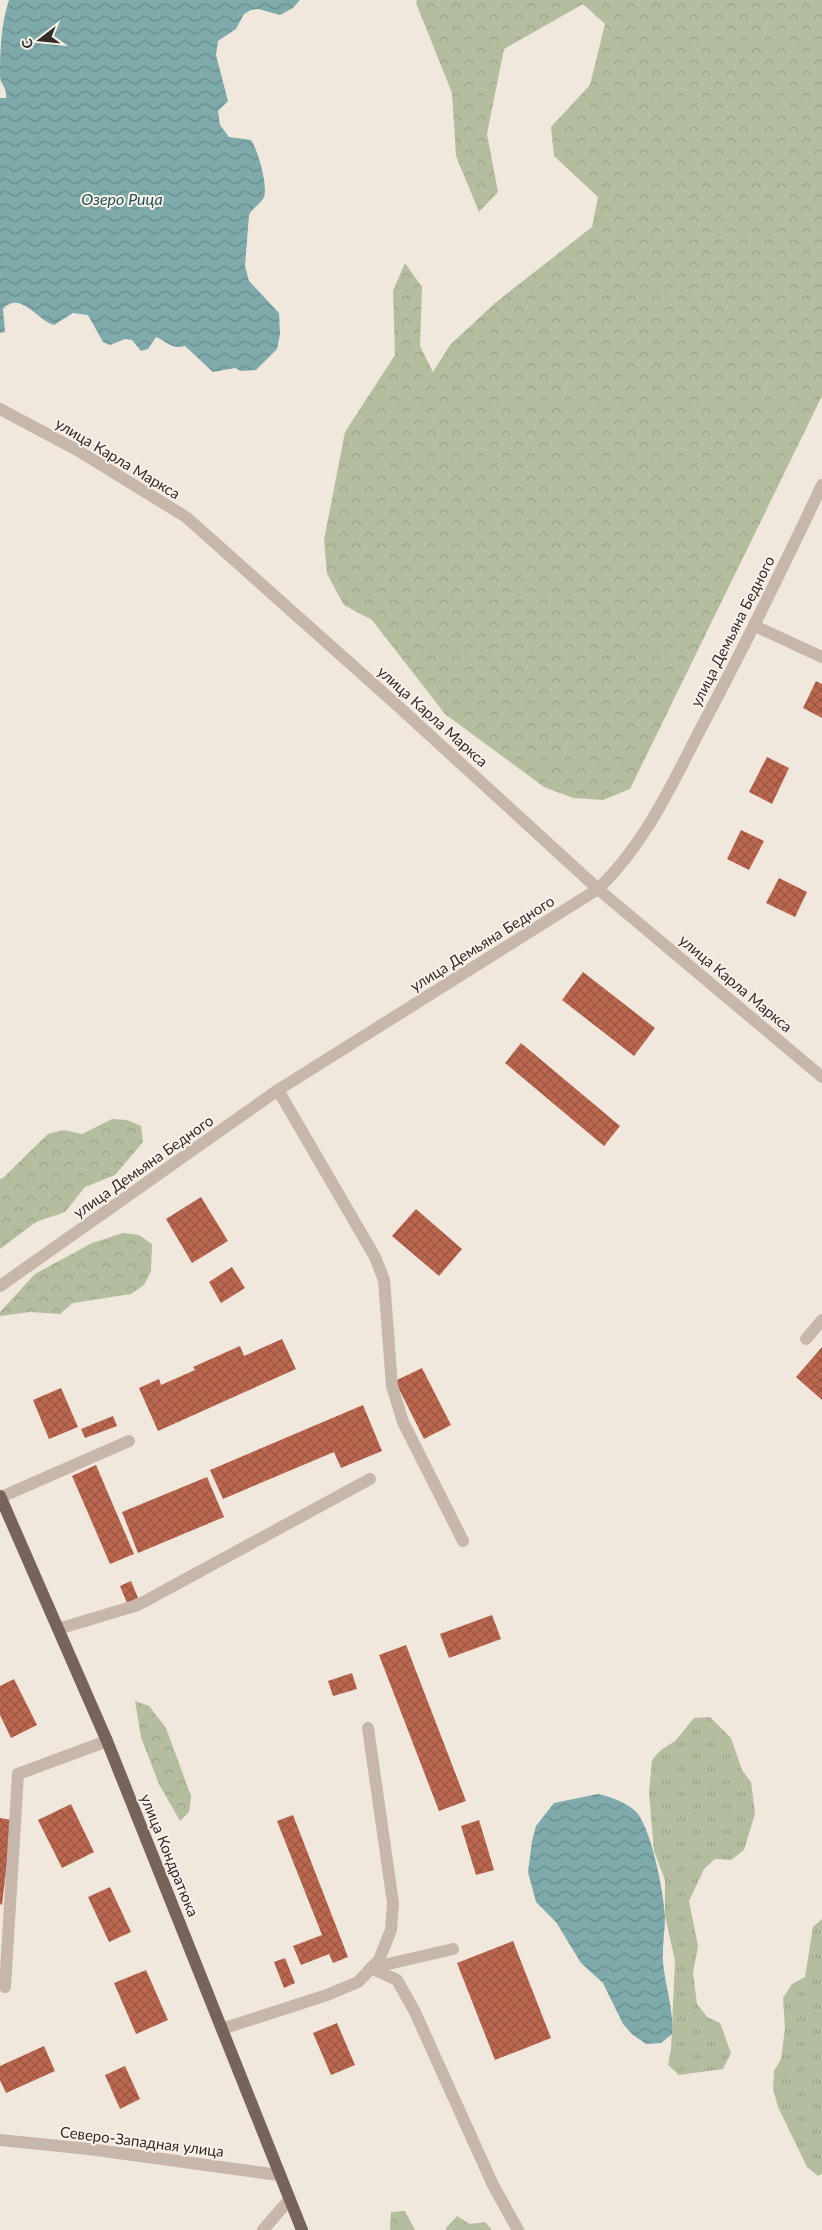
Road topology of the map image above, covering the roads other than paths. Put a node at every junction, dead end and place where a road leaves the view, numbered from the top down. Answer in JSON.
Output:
{"nodes":[{"id":1,"x":0,"y":409,"type":"edge"},
{"id":2,"x":822,"y":486,"type":"edge"},
{"id":3,"x":755,"y":626,"type":"junction"},
{"id":4,"x":822,"y":657,"type":"edge"},
{"id":5,"x":598,"y":889,"type":"junction"},
{"id":6,"x":822,"y":1077,"type":"edge"},
{"id":7,"x":278,"y":1090,"type":"junction"},
{"id":8,"x":0,"y":1286,"type":"edge"},
{"id":9,"x":822,"y":1320,"type":"edge"},
{"id":10,"x":806,"y":1339,"type":"dead end"},
{"id":11,"x":129,"y":1441,"type":"dead end"},
{"id":12,"x":370,"y":1479,"type":"dead end"},
{"id":13,"x":0,"y":1497,"type":"edge"},
{"id":14,"x":463,"y":1541,"type":"dead end"},
{"id":15,"x":58,"y":1629,"type":"junction"},
{"id":16,"x":368,"y":1728,"type":"dead end"},
{"id":17,"x":107,"y":1741,"type":"junction"},
{"id":18,"x":452,"y":1949,"type":"dead end"},
{"id":19,"x":371,"y":1968,"type":"junction"},
{"id":20,"x":5,"y":1987,"type":"dead end"},
{"id":21,"x":222,"y":2029,"type":"junction"},
{"id":22,"x":0,"y":2140,"type":"edge"},
{"id":23,"x":279,"y":2176,"type":"junction"},
{"id":24,"x":289,"y":2200,"type":"junction"},
{"id":25,"x":263,"y":2230,"type":"edge"},
{"id":26,"x":302,"y":2230,"type":"edge"},
{"id":27,"x":518,"y":2230,"type":"edge"}],
"edges":[{"from":1,"to":5,"type":"street","name":"улица Карла Маркса"},
{"from":2,"to":3,"type":"street","name":"улица Демьяна Бедного"},
{"from":3,"to":4,"type":"street"},
{"from":3,"to":5,"type":"street","name":"улица Демьяна Бедного"},
{"from":5,"to":6,"type":"street","name":"улица Карла Маркса"},
{"from":5,"to":7,"type":"street","name":"улица Демьяна Бедного"},
{"from":7,"to":8,"type":"street","name":"улица Демьяна Бедного"},
{"from":7,"to":14,"type":"street"},
{"from":9,"to":10,"type":"street"},
{"from":11,"to":13,"type":"street"},
{"from":12,"to":15,"type":"street"},
{"from":13,"to":15,"type":"main road","name":"улица Кондратюка"},
{"from":15,"to":17,"type":"main road","name":"улица Кондратюка"},
{"from":16,"to":19,"type":"street"},
{"from":17,"to":20,"type":"street"},
{"from":17,"to":21,"type":"main road","name":"улица Кондратюка"},
{"from":18,"to":19,"type":"street"},
{"from":19,"to":21,"type":"street"},
{"from":19,"to":27,"type":"street"},
{"from":21,"to":23,"type":"main road","name":"улица Кондратюка"},
{"from":22,"to":23,"type":"street","name":"Северо-Западная улица"},
{"from":23,"to":24,"type":"main road","name":"улица Кондратюка"},
{"from":24,"to":25,"type":"street"},
{"from":24,"to":26,"type":"main road","name":"улица Кондратюка"}]}
